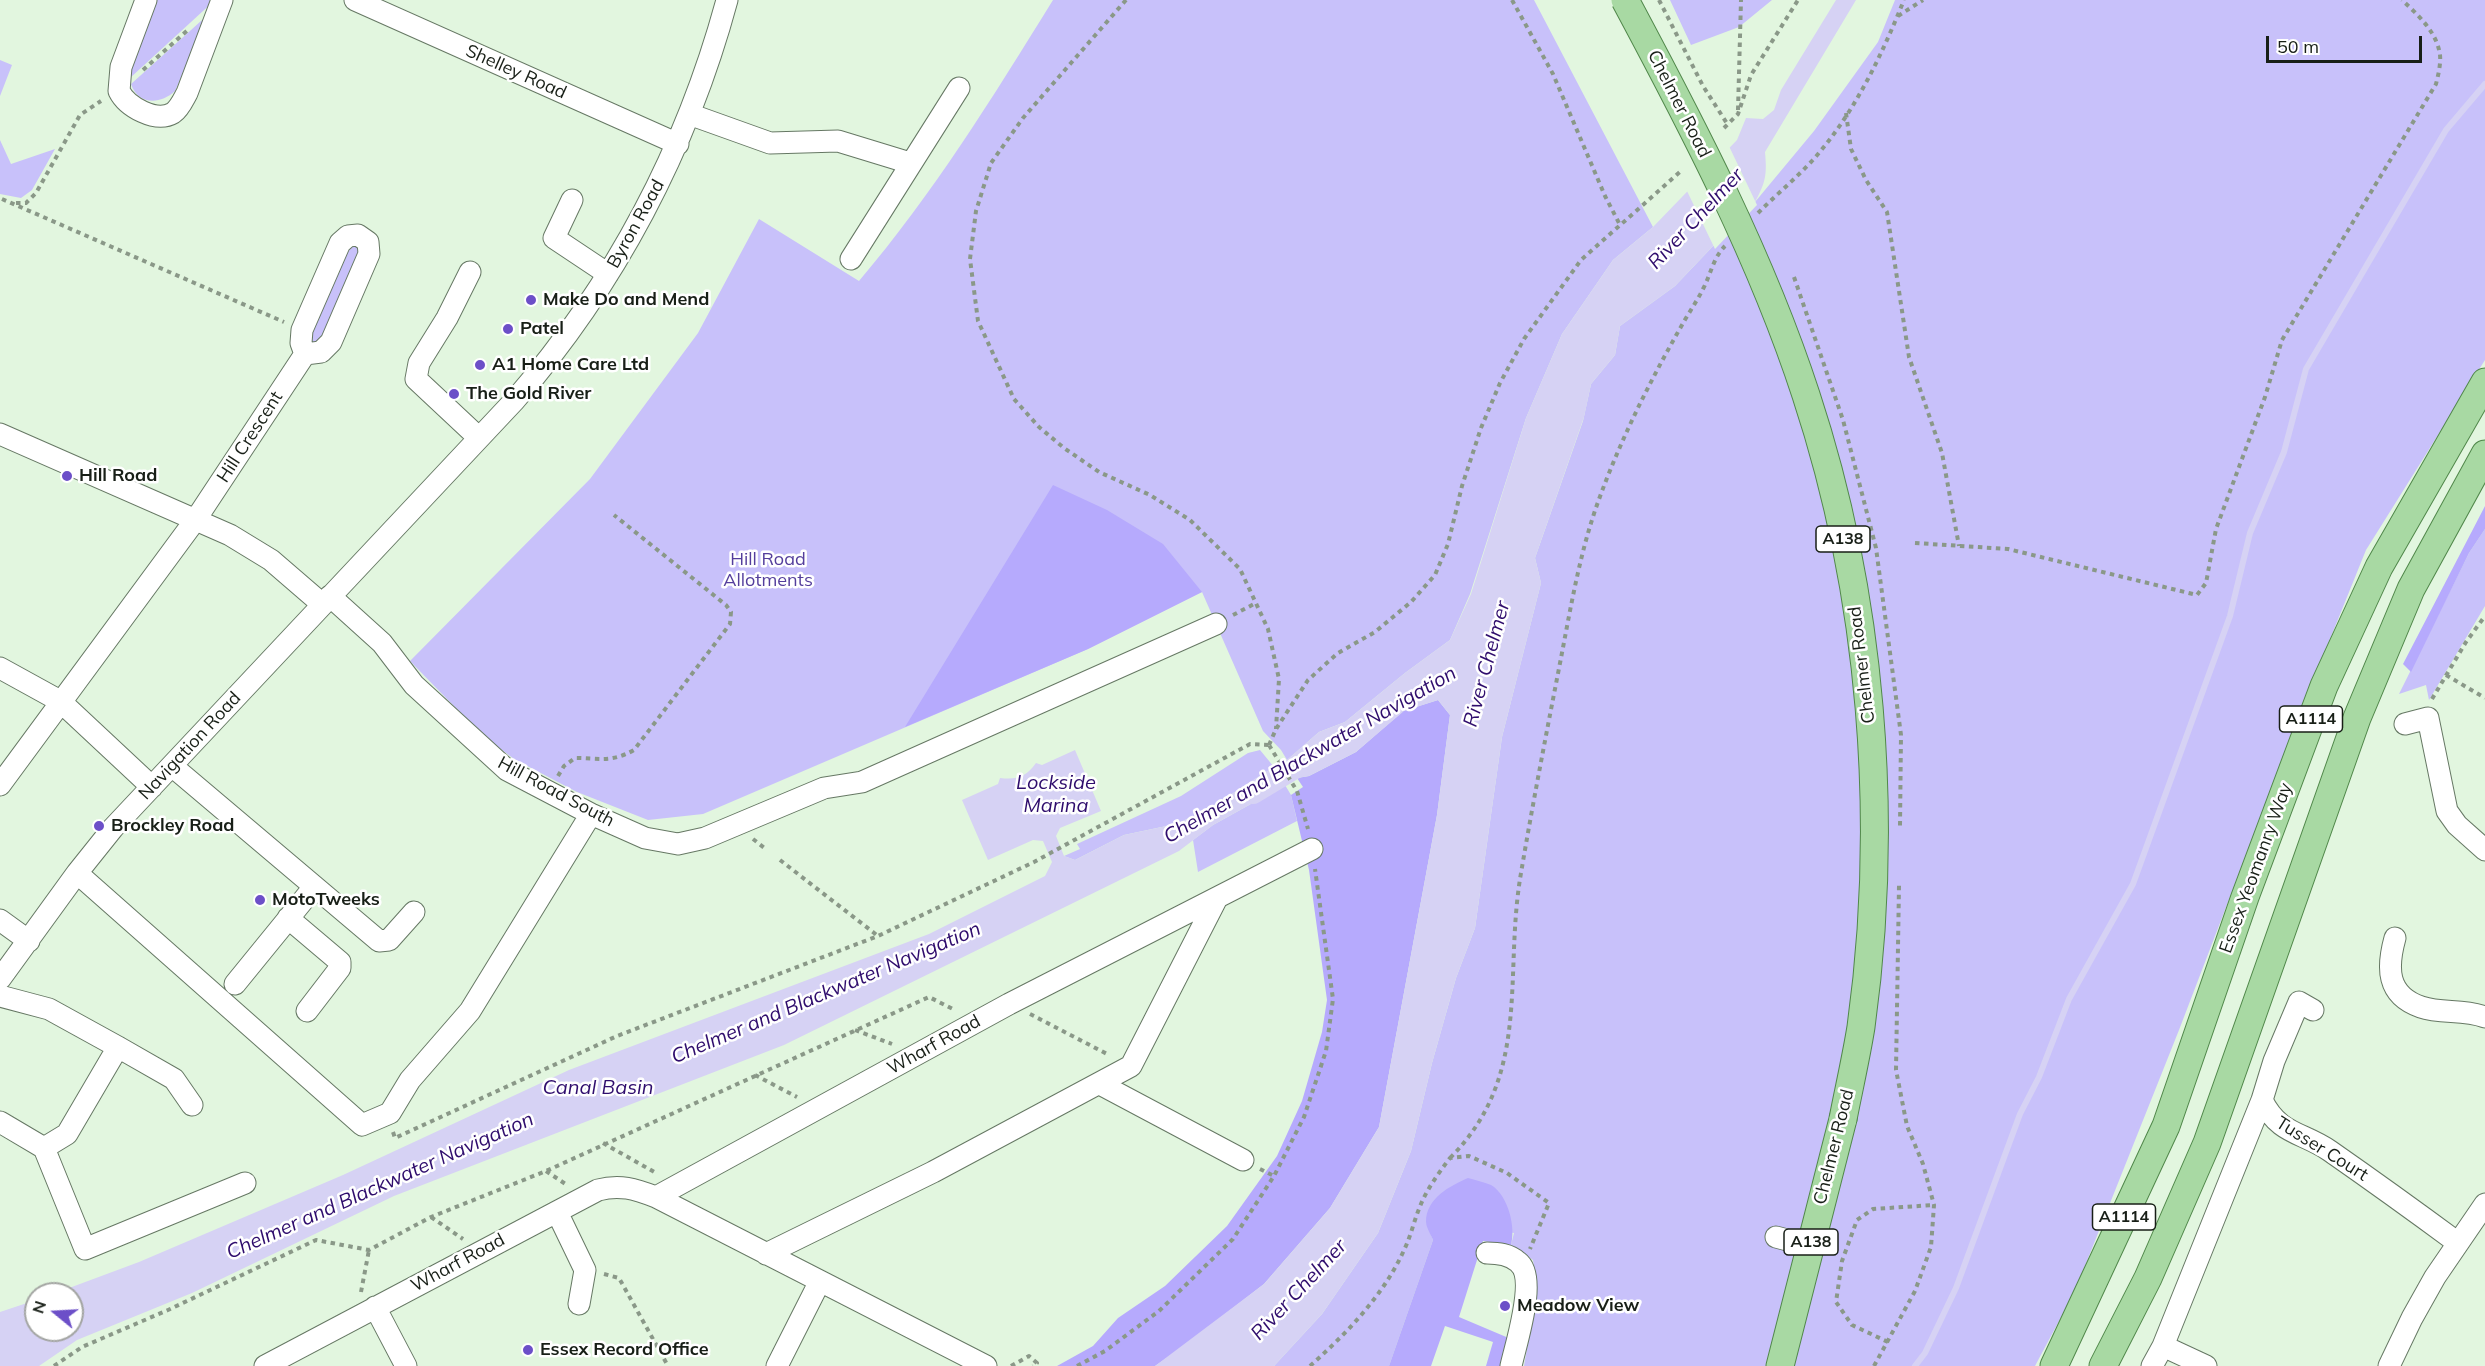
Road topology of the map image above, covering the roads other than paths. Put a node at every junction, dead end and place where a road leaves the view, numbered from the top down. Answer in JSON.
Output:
{"nodes":[{"id":1,"x":146,"y":0,"type":"edge"},
{"id":2,"x":222,"y":0,"type":"edge"},
{"id":3,"x":355,"y":0,"type":"edge"},
{"id":4,"x":728,"y":0,"type":"edge"},
{"id":5,"x":1625,"y":0,"type":"edge"},
{"id":6,"x":959,"y":88,"type":"dead end"},
{"id":7,"x":689,"y":114,"type":"junction"},
{"id":8,"x":678,"y":144,"type":"junction"},
{"id":9,"x":910,"y":163,"type":"junction"},
{"id":10,"x":572,"y":200,"type":"dead end"},
{"id":11,"x":851,"y":259,"type":"dead end"},
{"id":12,"x":471,"y":272,"type":"dead end"},
{"id":13,"x":608,"y":274,"type":"junction"},
{"id":14,"x":305,"y":354,"type":"junction"},
{"id":15,"x":2485,"y":382,"type":"edge"},
{"id":16,"x":0,"y":434,"type":"edge"},
{"id":17,"x":479,"y":438,"type":"junction"},
{"id":18,"x":2485,"y":454,"type":"edge"},
{"id":19,"x":196,"y":519,"type":"junction"},
{"id":20,"x":326,"y":600,"type":"junction"},
{"id":21,"x":1216,"y":624,"type":"dead end"},
{"id":22,"x":0,"y":668,"type":"edge"},
{"id":23,"x":60,"y":701,"type":"junction"},
{"id":24,"x":2405,"y":724,"type":"dead end"},
{"id":25,"x":172,"y":766,"type":"junction"},
{"id":26,"x":0,"y":785,"type":"edge"},
{"id":27,"x":152,"y":787,"type":"junction"},
{"id":28,"x":591,"y":814,"type":"junction"},
{"id":29,"x":2482,"y":848,"type":"edge"},
{"id":30,"x":1312,"y":849,"type":"road end"},
{"id":31,"x":77,"y":873,"type":"junction"},
{"id":32,"x":320,"y":892,"type":"junction"},
{"id":33,"x":1216,"y":900,"type":"junction"},
{"id":34,"x":414,"y":912,"type":"dead end"},
{"id":35,"x":288,"y":918,"type":"junction"},
{"id":36,"x":0,"y":920,"type":"edge"},
{"id":37,"x":2395,"y":938,"type":"dead end"},
{"id":38,"x":29,"y":941,"type":"junction"},
{"id":39,"x":0,"y":980,"type":"edge"},
{"id":40,"x":235,"y":984,"type":"dead end"},
{"id":41,"x":0,"y":996,"type":"edge"},
{"id":42,"x":2313,"y":1010,"type":"dead end"},
{"id":43,"x":307,"y":1011,"type":"dead end"},
{"id":44,"x":2485,"y":1017,"type":"edge"},
{"id":45,"x":118,"y":1047,"type":"junction"},
{"id":46,"x":1100,"y":1084,"type":"junction"},
{"id":47,"x":2262,"y":1100,"type":"junction"},
{"id":48,"x":192,"y":1105,"type":"dead end"},
{"id":49,"x":0,"y":1122,"type":"edge"},
{"id":50,"x":44,"y":1148,"type":"junction"},
{"id":51,"x":1243,"y":1160,"type":"dead end"},
{"id":52,"x":245,"y":1183,"type":"dead end"},
{"id":53,"x":656,"y":1197,"type":"junction"},
{"id":54,"x":2485,"y":1204,"type":"edge"},
{"id":55,"x":557,"y":1212,"type":"junction"},
{"id":56,"x":1776,"y":1237,"type":"dead end"},
{"id":57,"x":2458,"y":1243,"type":"junction"},
{"id":58,"x":1810,"y":1246,"type":"junction"},
{"id":59,"x":1487,"y":1253,"type":"dead end"},
{"id":60,"x":766,"y":1254,"type":"junction"},
{"id":61,"x":820,"y":1281,"type":"junction"},
{"id":62,"x":579,"y":1304,"type":"dead end"},
{"id":63,"x":366,"y":1312,"type":"junction"},
{"id":64,"x":2163,"y":1346,"type":"junction"},
{"id":65,"x":265,"y":1366,"type":"edge"},
{"id":66,"x":406,"y":1366,"type":"edge"},
{"id":67,"x":777,"y":1366,"type":"edge"},
{"id":68,"x":986,"y":1366,"type":"edge"},
{"id":69,"x":1511,"y":1366,"type":"edge"},
{"id":70,"x":1780,"y":1366,"type":"edge"},
{"id":71,"x":2054,"y":1366,"type":"edge"},
{"id":72,"x":2103,"y":1366,"type":"edge"},
{"id":73,"x":2152,"y":1366,"type":"edge"},
{"id":74,"x":2206,"y":1366,"type":"edge"},
{"id":75,"x":2389,"y":1366,"type":"edge"}],
"edges":[{"from":1,"to":2,"type":"street"},
{"from":3,"to":8,"type":"street","name":"Shelley Road"},
{"from":4,"to":7,"type":"street","name":"Byron Road"},
{"from":5,"to":58,"type":"main road","name":"Chelmer Road","number":"A138","bridge":true},
{"from":6,"to":9,"type":"street"},
{"from":7,"to":8,"type":"street","name":"Byron Road"},
{"from":7,"to":9,"type":"street"},
{"from":8,"to":13,"type":"street","name":"Byron Road"},
{"from":9,"to":11,"type":"street"},
{"from":10,"to":13,"type":"street"},
{"from":12,"to":17,"type":"street"},
{"from":13,"to":17,"type":"street","name":"Byron Road"},
{"from":14,"to":14,"type":"street"},
{"from":14,"to":19,"type":"street","name":"Hill Crescent"},
{"from":15,"to":71,"type":"main road","name":"Essex Yeomanry Way","number":"A1114"},
{"from":16,"to":19,"type":"street"},
{"from":17,"to":20,"type":"street","name":"Byron Road"},
{"from":18,"to":72,"type":"main road","number":"A1114"},
{"from":19,"to":20,"type":"street"},
{"from":19,"to":23,"type":"street","name":"Hill Crescent"},
{"from":20,"to":25,"type":"street","name":"Navigation Road"},
{"from":20,"to":28,"type":"street","name":"Hill Road South"},
{"from":21,"to":28,"type":"street","name":"Hill Road South"},
{"from":22,"to":23,"type":"street"},
{"from":23,"to":26,"type":"street","name":"Hill Crescent"},
{"from":23,"to":27,"type":"street"},
{"from":24,"to":29,"type":"street"},
{"from":25,"to":27,"type":"street","name":"Navigation Road"},
{"from":25,"to":32,"type":"street"},
{"from":27,"to":31,"type":"street","name":"Navigation Road"},
{"from":28,"to":31,"type":"street"},
{"from":30,"to":33,"type":"street","name":"Wharf Road"},
{"from":31,"to":38,"type":"street","name":"Navigation Road"},
{"from":32,"to":34,"type":"street"},
{"from":32,"to":35,"type":"street"},
{"from":33,"to":46,"type":"street"},
{"from":33,"to":53,"type":"street","name":"Wharf Road"},
{"from":35,"to":40,"type":"street"},
{"from":35,"to":43,"type":"street"},
{"from":36,"to":38,"type":"street"},
{"from":37,"to":44,"type":"street"},
{"from":38,"to":39,"type":"street","name":"Navigation Road"},
{"from":41,"to":45,"type":"street"},
{"from":42,"to":47,"type":"street","name":"Tusser Court"},
{"from":45,"to":48,"type":"street"},
{"from":45,"to":50,"type":"street"},
{"from":46,"to":51,"type":"street"},
{"from":46,"to":60,"type":"street"},
{"from":47,"to":57,"type":"street","name":"Tusser Court"},
{"from":47,"to":64,"type":"street"},
{"from":49,"to":50,"type":"street"},
{"from":50,"to":52,"type":"street"},
{"from":53,"to":55,"type":"street","name":"Wharf Road"},
{"from":53,"to":60,"type":"street","name":"Wharf Road"},
{"from":54,"to":57,"type":"street"},
{"from":55,"to":62,"type":"street"},
{"from":55,"to":63,"type":"street","name":"Wharf Road"},
{"from":56,"to":58,"type":"street"},
{"from":57,"to":75,"type":"street"},
{"from":58,"to":70,"type":"main road","name":"Chelmer Road","number":"A138"},
{"from":59,"to":69,"type":"street"},
{"from":60,"to":61,"type":"street","name":"Wharf Road"},
{"from":61,"to":67,"type":"street"},
{"from":61,"to":68,"type":"street","name":"Wharf Road"},
{"from":63,"to":65,"type":"street","name":"Wharf Road"},
{"from":63,"to":66,"type":"street"},
{"from":64,"to":73,"type":"street"},
{"from":64,"to":74,"type":"street"}]}
